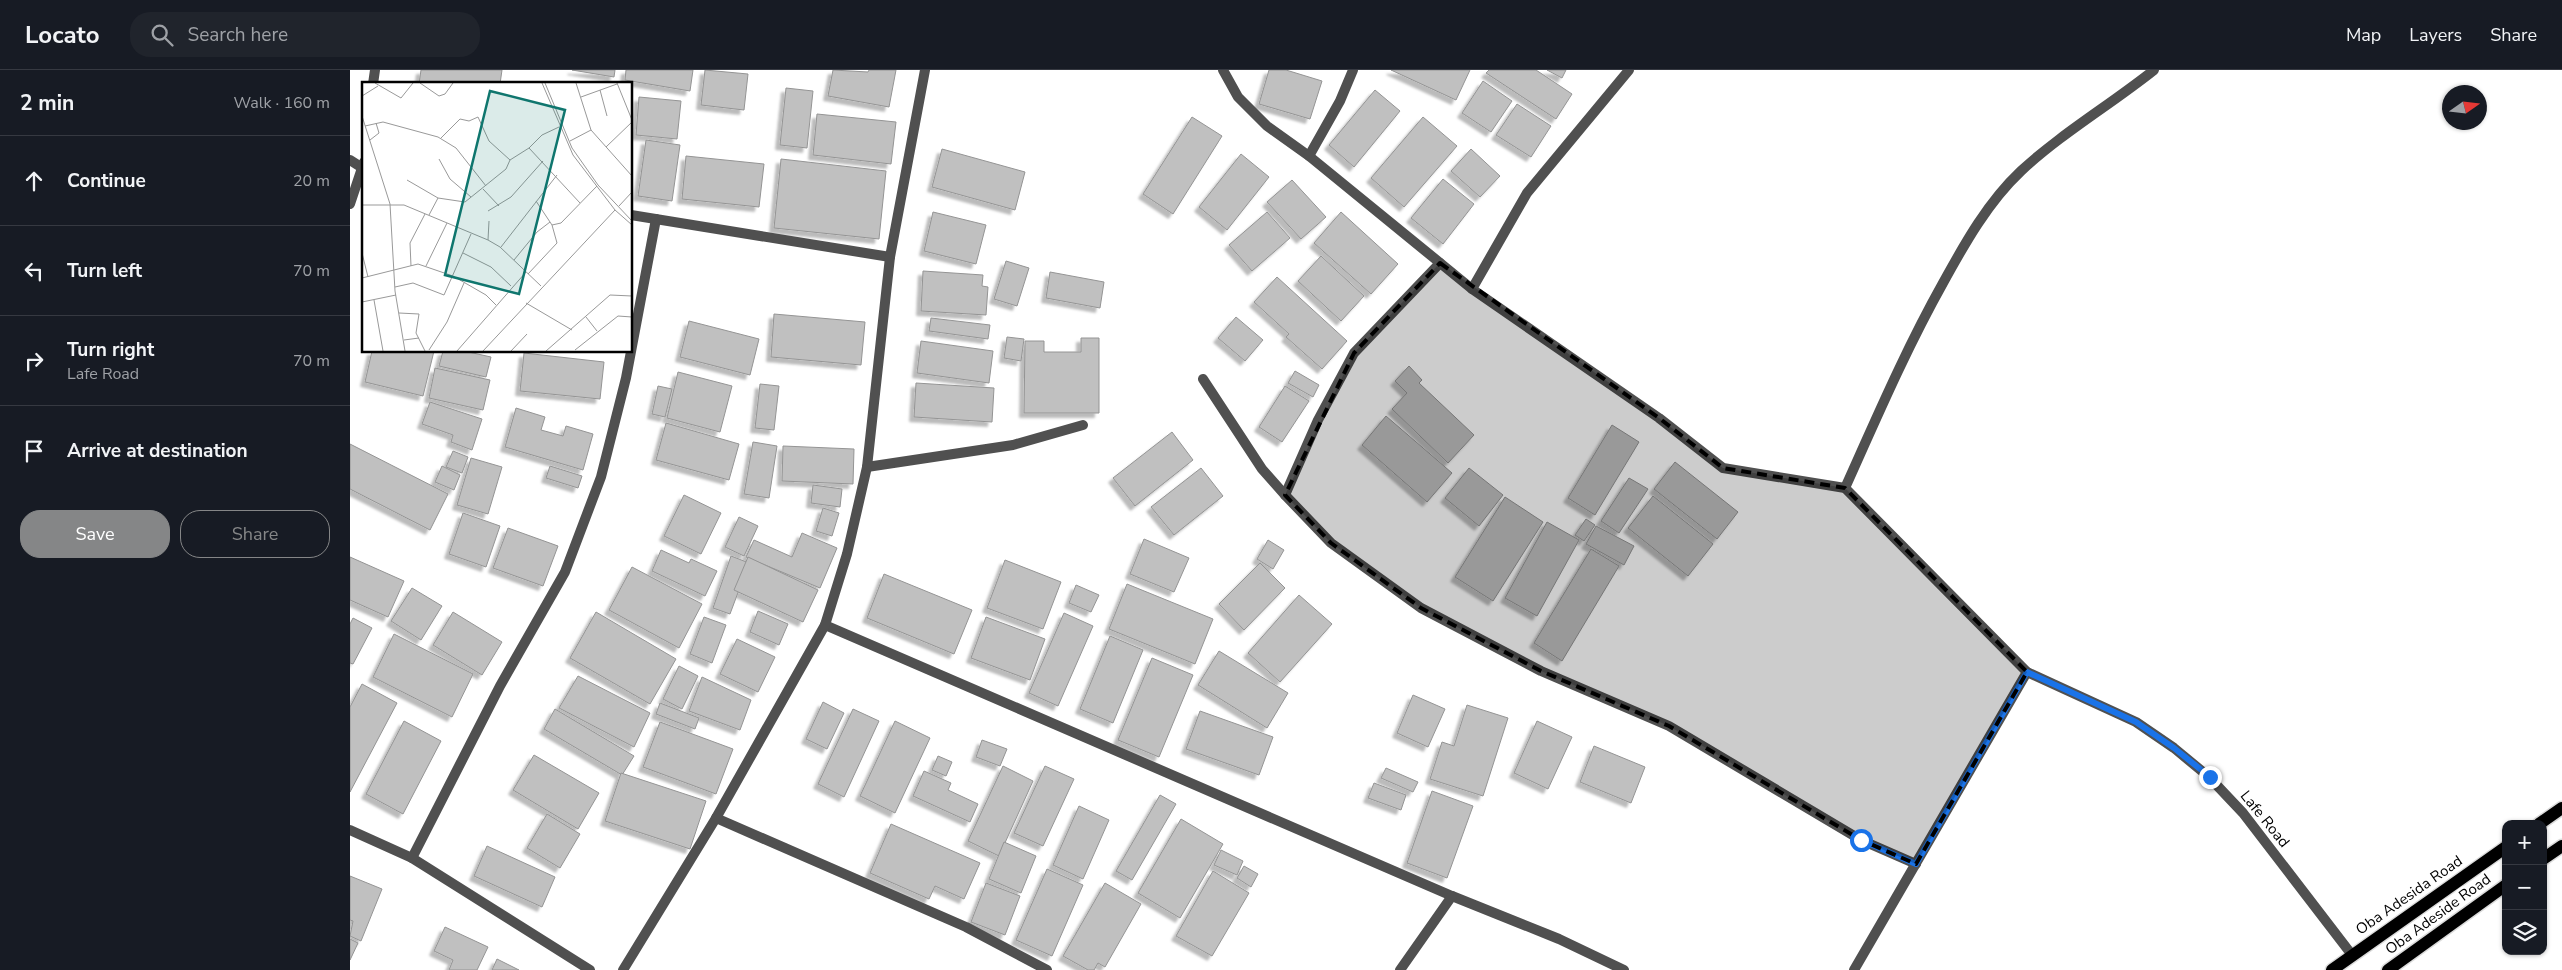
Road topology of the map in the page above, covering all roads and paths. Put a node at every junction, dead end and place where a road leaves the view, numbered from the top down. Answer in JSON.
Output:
{"nodes":[{"id":1,"x":925,"y":70,"type":"edge"},
{"id":2,"x":1222,"y":70,"type":"edge"},
{"id":3,"x":1353,"y":70,"type":"edge"},
{"id":4,"x":1629,"y":70,"type":"edge"},
{"id":5,"x":2154,"y":70,"type":"edge"},
{"id":6,"x":1309,"y":156,"type":"junction"},
{"id":7,"x":350,"y":160,"type":"edge"},
{"id":8,"x":362,"y":166,"type":"edge"},
{"id":9,"x":362,"y":169,"type":"edge"},
{"id":10,"x":350,"y":204,"type":"edge"},
{"id":11,"x":632,"y":215,"type":"edge"},
{"id":12,"x":656,"y":219,"type":"junction"},
{"id":13,"x":890,"y":257,"type":"junction"},
{"id":14,"x":1440,"y":263,"type":"junction"},
{"id":15,"x":1472,"y":289,"type":"junction"},
{"id":16,"x":632,"y":345,"type":"edge"},
{"id":17,"x":631,"y":352,"type":"edge"},
{"id":18,"x":1203,"y":379,"type":"dead end"},
{"id":19,"x":1083,"y":425,"type":"dead end"},
{"id":20,"x":866,"y":468,"type":"junction"},
{"id":21,"x":1846,"y":488,"type":"junction"},
{"id":22,"x":1284,"y":495,"type":"junction"},
{"id":23,"x":825,"y":625,"type":"junction"},
{"id":24,"x":2027,"y":672,"type":"junction"},
{"id":25,"x":2562,"y":808,"type":"edge"},
{"id":26,"x":716,"y":818,"type":"junction"},
{"id":27,"x":2546,"y":820,"type":"edge"},
{"id":28,"x":350,"y":830,"type":"edge"},
{"id":29,"x":2562,"y":846,"type":"edge"},
{"id":30,"x":2502,"y":850,"type":"edge"},
{"id":31,"x":2547,"y":856,"type":"edge"},
{"id":32,"x":412,"y":858,"type":"junction"},
{"id":33,"x":1916,"y":864,"type":"junction"},
{"id":34,"x":2502,"y":888,"type":"edge"},
{"id":35,"x":1452,"y":896,"type":"junction"},
{"id":36,"x":2352,"y":955,"type":"junction"},
{"id":37,"x":590,"y":970,"type":"edge"},
{"id":38,"x":623,"y":970,"type":"edge"},
{"id":39,"x":1046,"y":970,"type":"edge"},
{"id":40,"x":1400,"y":970,"type":"edge"},
{"id":41,"x":1624,"y":970,"type":"edge"},
{"id":42,"x":1854,"y":970,"type":"edge"},
{"id":43,"x":2332,"y":970,"type":"edge"},
{"id":44,"x":2388,"y":970,"type":"edge"}],
"edges":[{"from":1,"to":13,"type":"street"},
{"from":2,"to":6,"type":"street"},
{"from":3,"to":6,"type":"street"},
{"from":4,"to":15,"type":"street"},
{"from":5,"to":21,"type":"street"},
{"from":6,"to":14,"type":"street"},
{"from":7,"to":8,"type":"street"},
{"from":9,"to":10,"type":"street"},
{"from":11,"to":12,"type":"street"},
{"from":12,"to":13,"type":"street"},
{"from":12,"to":16,"type":"street"},
{"from":13,"to":20,"type":"street"},
{"from":14,"to":15,"type":"street"},
{"from":14,"to":22,"type":"street"},
{"from":15,"to":21,"type":"street"},
{"from":17,"to":32,"type":"street"},
{"from":18,"to":22,"type":"street"},
{"from":19,"to":20,"type":"street"},
{"from":20,"to":23,"type":"street"},
{"from":21,"to":24,"type":"street"},
{"from":22,"to":33,"type":"street"},
{"from":23,"to":26,"type":"street"},
{"from":23,"to":35,"type":"street"},
{"from":24,"to":33,"type":"street"},
{"from":24,"to":36,"type":"street","name":"Lafe Road"},
{"from":25,"to":27,"type":"main road"},
{"from":26,"to":38,"type":"street"},
{"from":26,"to":39,"type":"street"},
{"from":28,"to":32,"type":"street"},
{"from":29,"to":31,"type":"main road"},
{"from":30,"to":36,"type":"main road","name":"Oba Adesida Road"},
{"from":32,"to":37,"type":"street"},
{"from":33,"to":42,"type":"street"},
{"from":34,"to":44,"type":"main road","name":"Oba Adeside Road"},
{"from":35,"to":40,"type":"street"},
{"from":35,"to":41,"type":"street"},
{"from":36,"to":43,"type":"main road","name":"Oba Adesida Road"}]}
